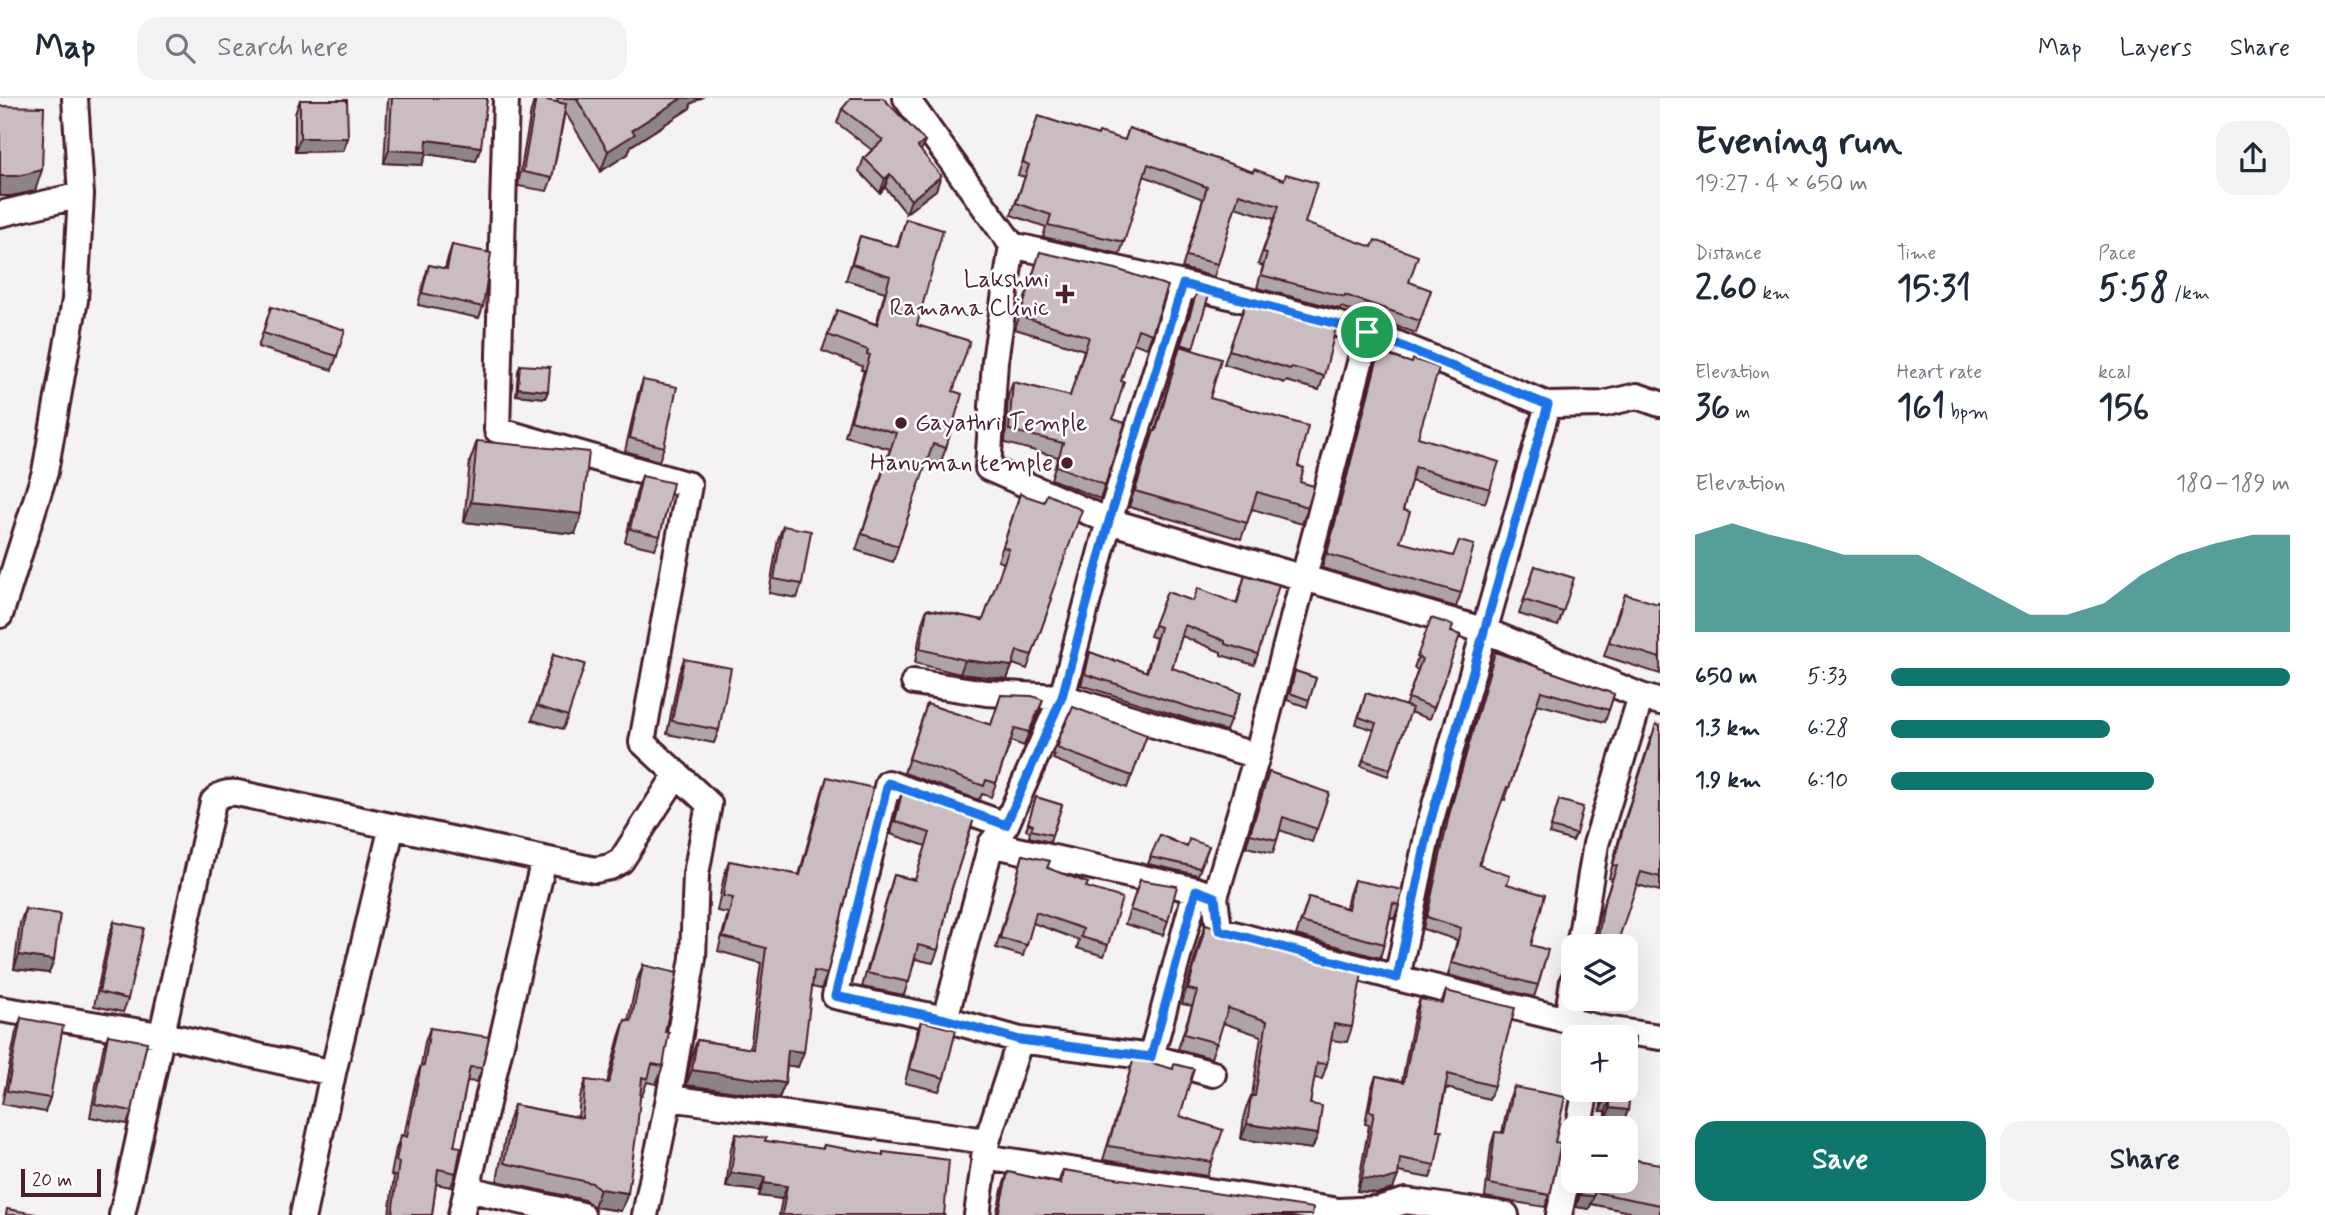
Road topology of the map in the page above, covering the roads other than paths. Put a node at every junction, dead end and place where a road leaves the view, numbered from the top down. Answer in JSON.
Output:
{"nodes":[{"id":1,"x":75,"y":98,"type":"edge"},
{"id":2,"x":506,"y":98,"type":"edge"},
{"id":3,"x":906,"y":98,"type":"edge"},
{"id":4,"x":81,"y":195,"type":"junction"},
{"id":5,"x":0,"y":214,"type":"edge"},
{"id":6,"x":1012,"y":246,"type":"junction"},
{"id":7,"x":1183,"y":284,"type":"junction"},
{"id":8,"x":1367,"y":332,"type":"junction"},
{"id":9,"x":1660,"y":404,"type":"edge"},
{"id":10,"x":1548,"y":405,"type":"junction"},
{"id":11,"x":1109,"y":521,"type":"junction"},
{"id":12,"x":1304,"y":578,"type":"junction"},
{"id":13,"x":0,"y":615,"type":"edge"},
{"id":14,"x":1486,"y":631,"type":"junction"},
{"id":15,"x":914,"y":682,"type":"dead end"},
{"id":16,"x":1062,"y":697,"type":"junction"},
{"id":17,"x":1650,"y":699,"type":"edge"},
{"id":18,"x":1257,"y":756,"type":"junction"},
{"id":19,"x":677,"y":774,"type":"junction"},
{"id":20,"x":392,"y":826,"type":"junction"},
{"id":21,"x":998,"y":835,"type":"junction"},
{"id":22,"x":544,"y":859,"type":"junction"},
{"id":23,"x":1206,"y":893,"type":"junction"},
{"id":24,"x":1581,"y":934,"type":"edge"},
{"id":25,"x":1397,"y":978,"type":"junction"},
{"id":26,"x":0,"y":1009,"type":"edge"},
{"id":27,"x":1568,"y":1011,"type":"edge"},
{"id":28,"x":945,"y":1019,"type":"junction"},
{"id":29,"x":1567,"y":1019,"type":"junction"},
{"id":30,"x":1580,"y":1025,"type":"edge"},
{"id":31,"x":161,"y":1035,"type":"junction"},
{"id":32,"x":1638,"y":1036,"type":"edge"},
{"id":33,"x":1660,"y":1037,"type":"edge"},
{"id":34,"x":1020,"y":1040,"type":"junction"},
{"id":35,"x":1151,"y":1057,"type":"junction"},
{"id":36,"x":332,"y":1073,"type":"junction"},
{"id":37,"x":1213,"y":1074,"type":"dead end"},
{"id":38,"x":669,"y":1098,"type":"junction"},
{"id":39,"x":986,"y":1149,"type":"junction"},
{"id":40,"x":467,"y":1189,"type":"junction"},
{"id":41,"x":1564,"y":1193,"type":"edge"},
{"id":42,"x":1338,"y":1213,"type":"edge"},
{"id":43,"x":122,"y":1215,"type":"edge"},
{"id":44,"x":303,"y":1215,"type":"edge"},
{"id":45,"x":461,"y":1215,"type":"edge"},
{"id":46,"x":582,"y":1215,"type":"edge"},
{"id":47,"x":645,"y":1215,"type":"edge"},
{"id":48,"x":977,"y":1215,"type":"edge"},
{"id":49,"x":1506,"y":1215,"type":"edge"},
{"id":50,"x":1559,"y":1215,"type":"edge"}],
"edges":[{"from":1,"to":4,"type":"street"},
{"from":2,"to":19,"type":"street"},
{"from":3,"to":6,"type":"street"},
{"from":4,"to":5,"type":"street"},
{"from":4,"to":13,"type":"street"},
{"from":6,"to":7,"type":"street"},
{"from":6,"to":11,"type":"street"},
{"from":7,"to":8,"type":"street"},
{"from":7,"to":11,"type":"street"},
{"from":8,"to":10,"type":"street"},
{"from":8,"to":12,"type":"street"},
{"from":9,"to":10,"type":"street"},
{"from":10,"to":14,"type":"street"},
{"from":11,"to":12,"type":"street"},
{"from":11,"to":16,"type":"street"},
{"from":12,"to":14,"type":"street"},
{"from":12,"to":18,"type":"street"},
{"from":14,"to":17,"type":"street"},
{"from":14,"to":25,"type":"street"},
{"from":15,"to":16,"type":"street"},
{"from":16,"to":18,"type":"street"},
{"from":16,"to":21,"type":"street"},
{"from":17,"to":24,"type":"street"},
{"from":18,"to":23,"type":"street"},
{"from":19,"to":22,"type":"street"},
{"from":19,"to":38,"type":"street"},
{"from":20,"to":22,"type":"street"},
{"from":20,"to":31,"type":"street"},
{"from":20,"to":36,"type":"street"},
{"from":21,"to":23,"type":"street"},
{"from":21,"to":28,"type":"street"},
{"from":21,"to":28,"type":"street"},
{"from":22,"to":40,"type":"street"},
{"from":23,"to":25,"type":"street"},
{"from":23,"to":35,"type":"street"},
{"from":25,"to":29,"type":"street"},
{"from":26,"to":31,"type":"street"},
{"from":27,"to":29,"type":"street"},
{"from":28,"to":34,"type":"street"},
{"from":29,"to":30,"type":"street"},
{"from":31,"to":36,"type":"street"},
{"from":31,"to":43,"type":"street"},
{"from":32,"to":33,"type":"street"},
{"from":34,"to":35,"type":"street"},
{"from":34,"to":39,"type":"street"},
{"from":35,"to":37,"type":"street"},
{"from":36,"to":44,"type":"street"},
{"from":38,"to":39,"type":"street"},
{"from":38,"to":47,"type":"street"},
{"from":39,"to":42,"type":"street"},
{"from":39,"to":48,"type":"street"},
{"from":40,"to":45,"type":"street"},
{"from":40,"to":46,"type":"street"},
{"from":41,"to":50,"type":"street"},
{"from":42,"to":49,"type":"street"}]}
